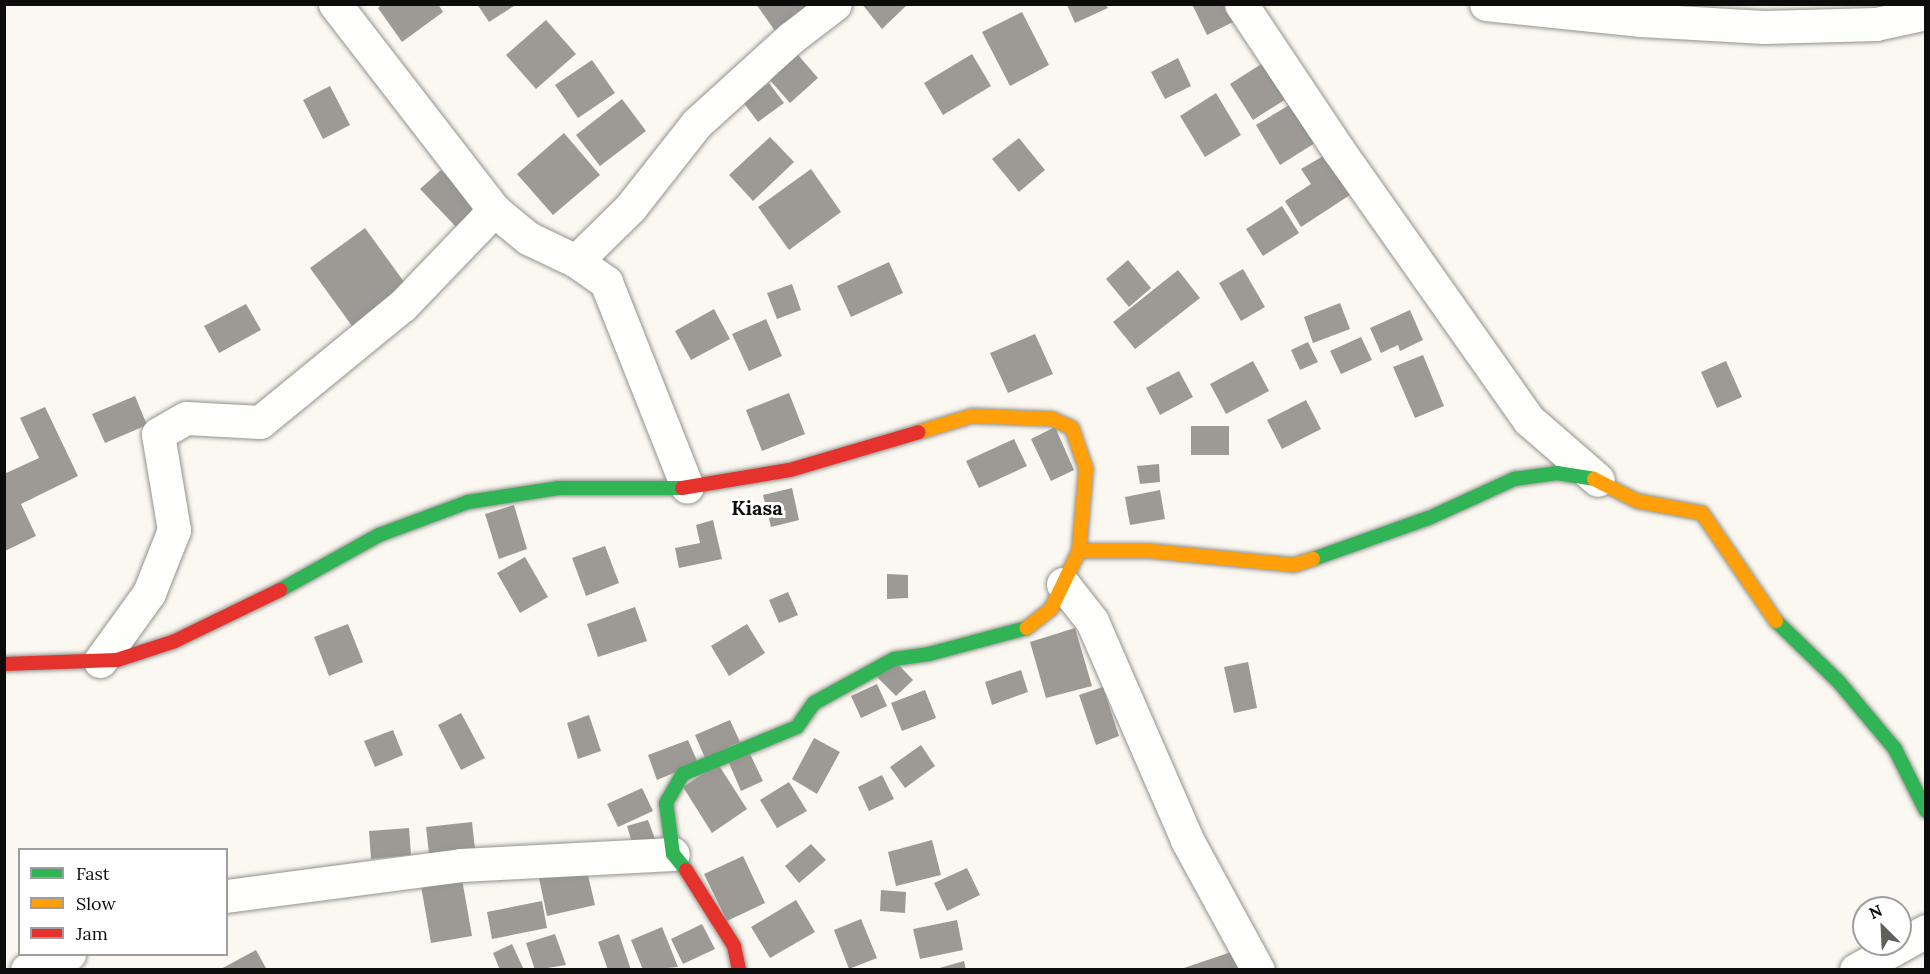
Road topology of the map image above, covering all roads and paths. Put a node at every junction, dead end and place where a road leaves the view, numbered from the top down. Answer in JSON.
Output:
{"nodes":[{"id":1,"x":335,"y":4,"type":"edge"},
{"id":2,"x":835,"y":4,"type":"edge"},
{"id":3,"x":1241,"y":4,"type":"edge"},
{"id":4,"x":1486,"y":4,"type":"edge"},
{"id":5,"x":1926,"y":13,"type":"edge"},
{"id":6,"x":494,"y":210,"type":"junction"},
{"id":7,"x":576,"y":261,"type":"junction"},
{"id":8,"x":1598,"y":480,"type":"junction"},
{"id":9,"x":687,"y":487,"type":"junction"},
{"id":10,"x":1079,"y":551,"type":"junction"},
{"id":11,"x":1064,"y":584,"type":"junction"},
{"id":12,"x":100,"y":661,"type":"junction"},
{"id":13,"x":4,"y":664,"type":"edge"},
{"id":14,"x":1926,"y":811,"type":"edge"},
{"id":15,"x":672,"y":854,"type":"junction"},
{"id":16,"x":228,"y":896,"type":"edge"},
{"id":17,"x":1926,"y":931,"type":"edge"},
{"id":18,"x":65,"y":956,"type":"edge"},
{"id":19,"x":66,"y":956,"type":"edge"},
{"id":20,"x":27,"y":969,"type":"edge"},
{"id":21,"x":45,"y":969,"type":"edge"},
{"id":22,"x":739,"y":969,"type":"edge"},
{"id":23,"x":1258,"y":969,"type":"edge"},
{"id":24,"x":1856,"y":969,"type":"edge"}],
"edges":[{"from":1,"to":6,"type":"street"},
{"from":2,"to":7,"type":"street"},
{"from":3,"to":8,"type":"street"},
{"from":4,"to":5,"type":"street"},
{"from":6,"to":7,"type":"street"},
{"from":6,"to":12,"type":"street"},
{"from":7,"to":9,"type":"street"},
{"from":8,"to":10,"type":"street"},
{"from":8,"to":14,"type":"street"},
{"from":9,"to":10,"type":"street"},
{"from":9,"to":12,"type":"street"},
{"from":10,"to":11,"type":"street"},
{"from":11,"to":15,"type":"street"},
{"from":11,"to":23,"type":"street"},
{"from":12,"to":13,"type":"street"},
{"from":15,"to":16,"type":"street"},
{"from":15,"to":22,"type":"street"},
{"from":17,"to":24,"type":"street"},
{"from":18,"to":20,"type":"street"},
{"from":19,"to":21,"type":"street"}]}
